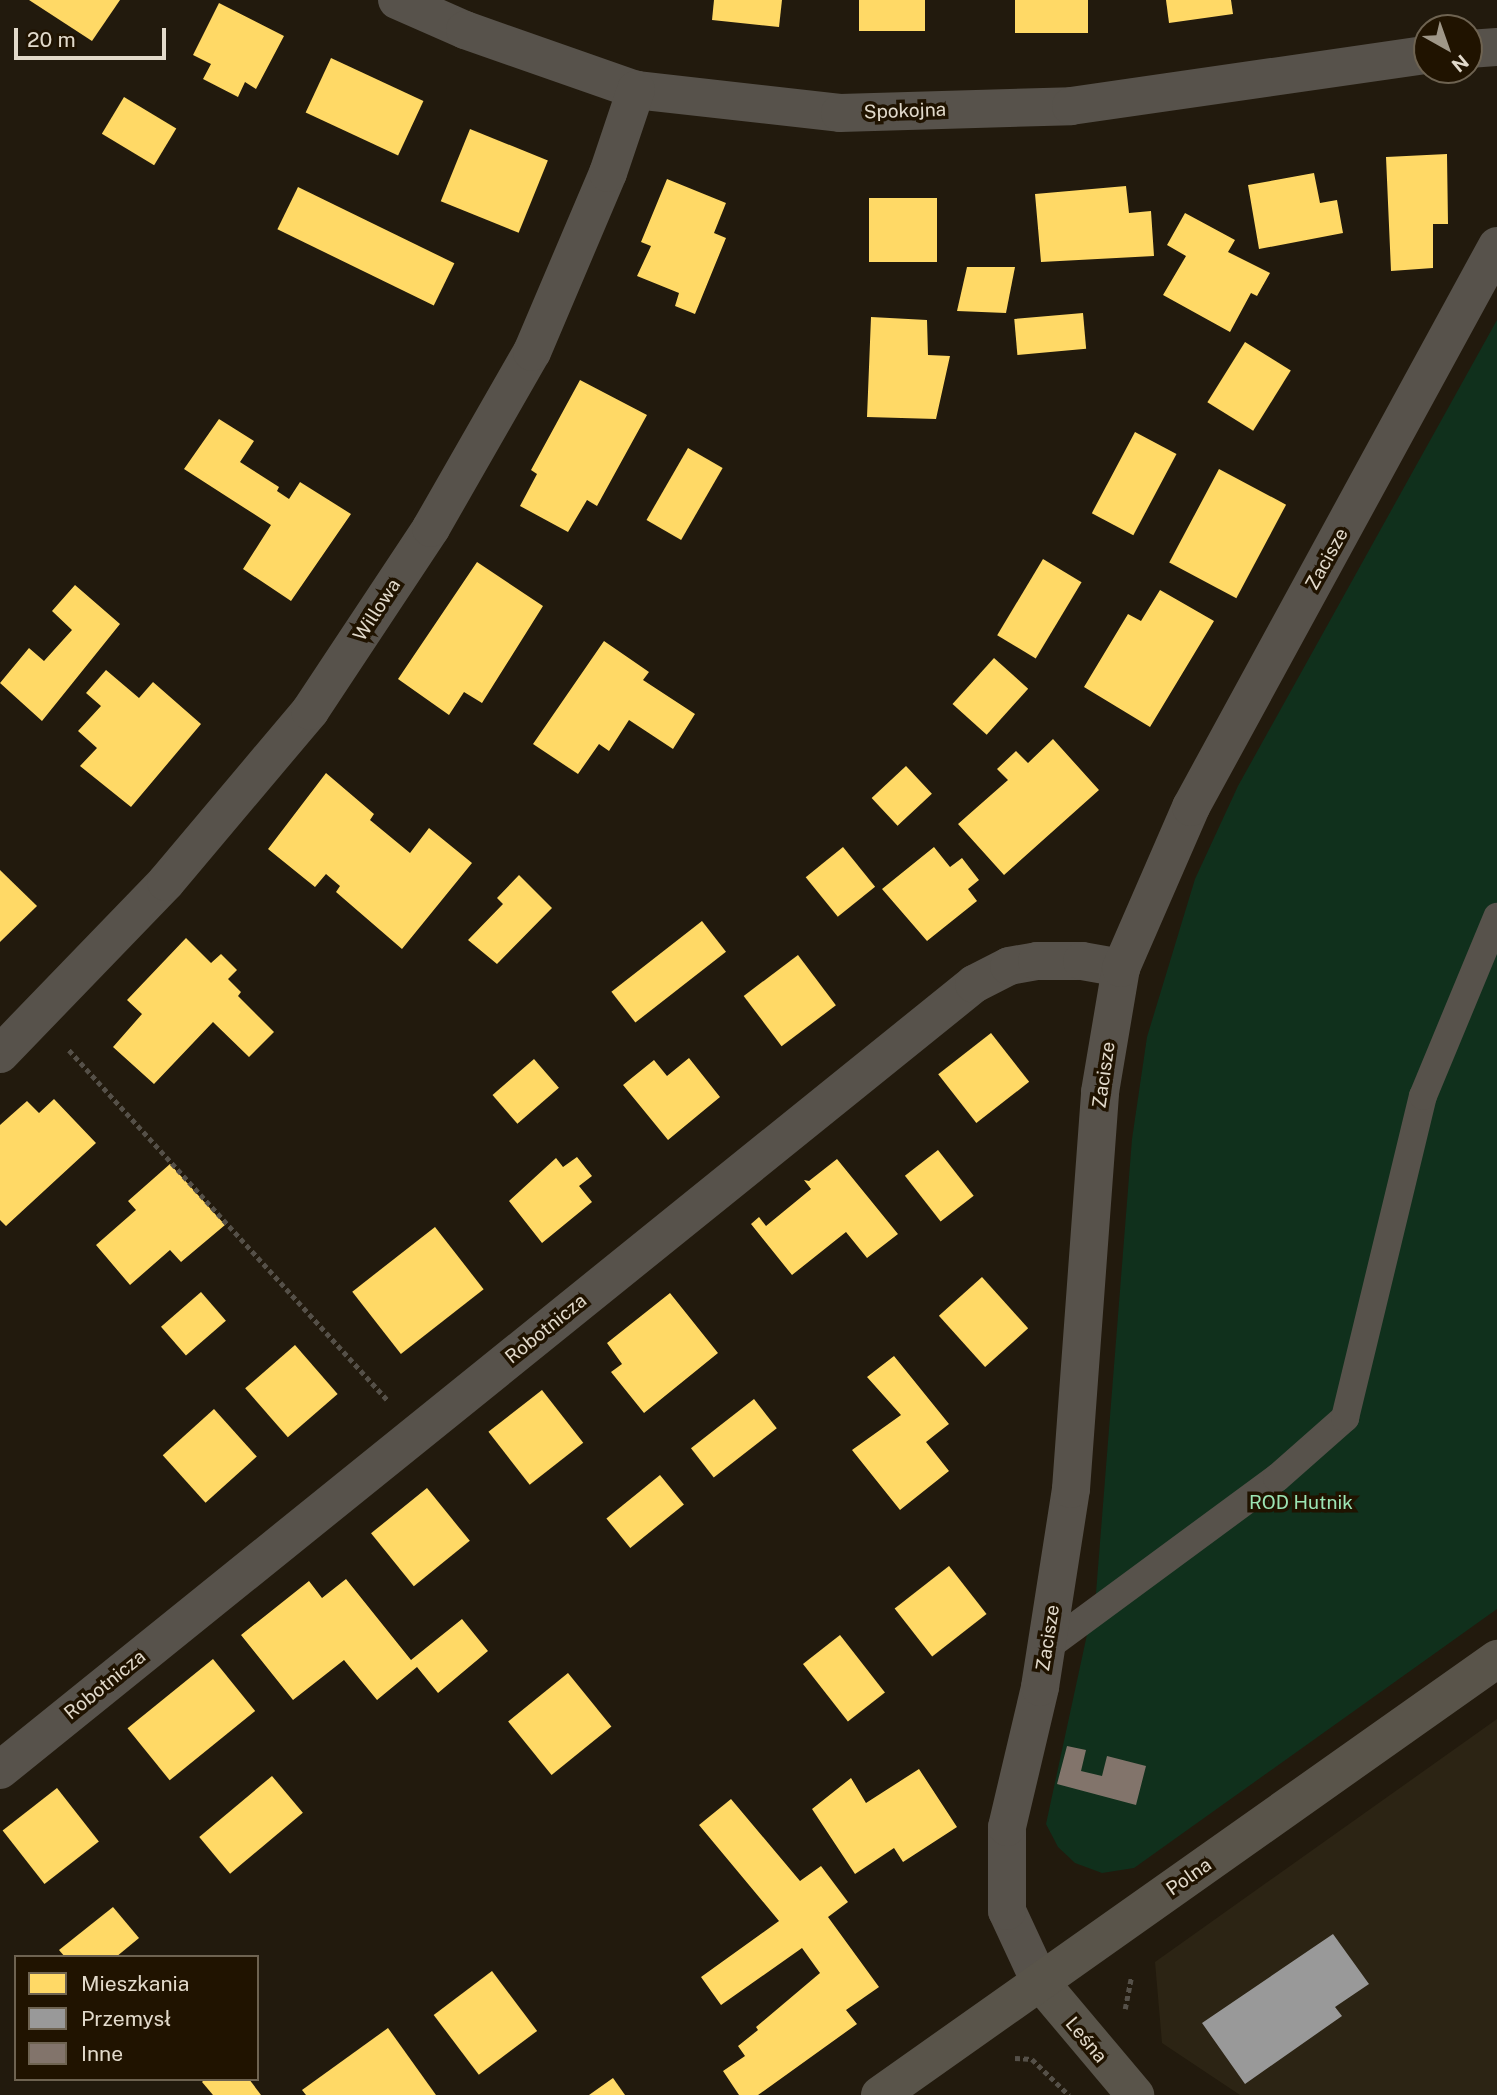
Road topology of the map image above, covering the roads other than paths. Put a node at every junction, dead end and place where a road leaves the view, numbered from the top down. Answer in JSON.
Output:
{"nodes":[{"id":1,"x":397,"y":0,"type":"edge"},
{"id":2,"x":1413,"y":57,"type":"edge"},
{"id":3,"x":636,"y":90,"type":"junction"},
{"id":4,"x":1497,"y":246,"type":"edge"},
{"id":5,"x":1497,"y":917,"type":"edge"},
{"id":6,"x":1121,"y":968,"type":"junction"},
{"id":7,"x":0,"y":1054,"type":"edge"},
{"id":8,"x":1046,"y":1648,"type":"junction"},
{"id":9,"x":1497,"y":1659,"type":"edge"},
{"id":10,"x":0,"y":1770,"type":"edge"},
{"id":11,"x":1040,"y":1982,"type":"junction"},
{"id":12,"x":880,"y":2095,"type":"edge"},
{"id":13,"x":1135,"y":2095,"type":"edge"}],
"edges":[{"from":1,"to":3,"type":"street","name":"Spokojna"},
{"from":2,"to":3,"type":"street","name":"Spokojna"},
{"from":3,"to":7,"type":"street","name":"Willowa"},
{"from":4,"to":6,"type":"street","name":"Zacisze"},
{"from":5,"to":8,"type":"lane"},
{"from":6,"to":8,"type":"street","name":"Zacisze"},
{"from":6,"to":10,"type":"street","name":"Robotnicza"},
{"from":8,"to":11,"type":"street","name":"Zacisze"},
{"from":9,"to":11,"type":"street","name":"Polna"},
{"from":11,"to":12,"type":"street","name":"Polna"},
{"from":11,"to":13,"type":"street","name":"Leśna"}]}
